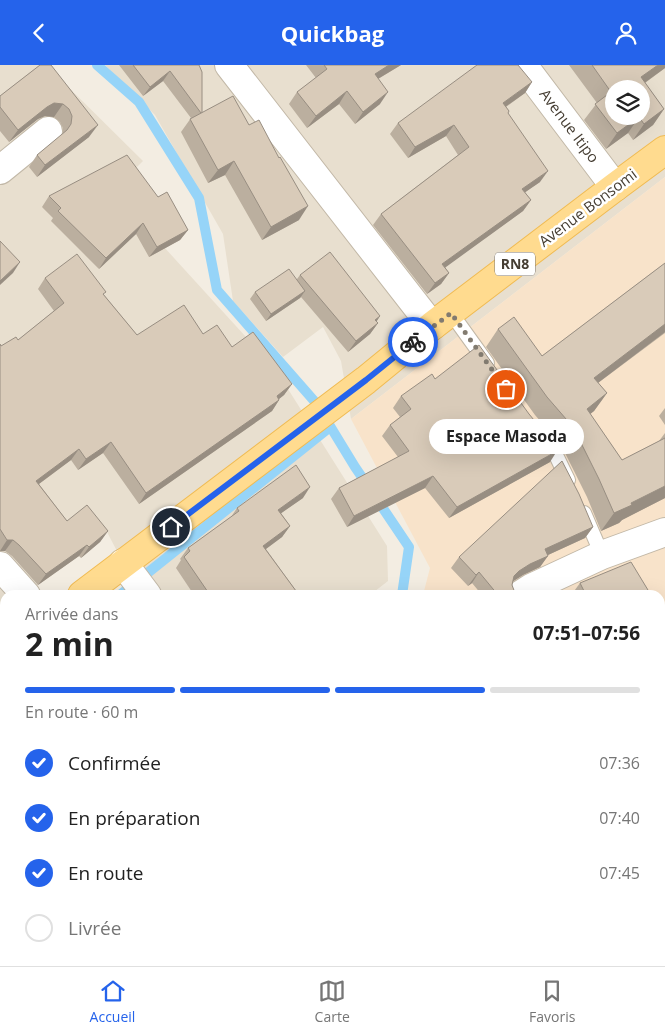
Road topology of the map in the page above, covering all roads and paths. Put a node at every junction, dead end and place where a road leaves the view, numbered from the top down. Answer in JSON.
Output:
{"nodes":[{"id":1,"x":229,"y":65,"type":"edge"},
{"id":2,"x":523,"y":65,"type":"edge"},
{"id":3,"x":48,"y":131,"type":"dead end"},
{"id":4,"x":665,"y":150,"type":"edge"},
{"id":5,"x":0,"y":170,"type":"edge"},
{"id":6,"x":615,"y":187,"type":"junction"},
{"id":7,"x":442,"y":320,"type":"junction"},
{"id":8,"x":495,"y":374,"type":"edge"},
{"id":9,"x":534,"y":427,"type":"edge"},
{"id":10,"x":665,"y":532,"type":"edge"},
{"id":11,"x":602,"y":555,"type":"junction"},
{"id":12,"x":123,"y":563,"type":"junction"},
{"id":13,"x":0,"y":566,"type":"edge"},
{"id":14,"x":22,"y":590,"type":"edge"},
{"id":15,"x":88,"y":590,"type":"edge"},
{"id":16,"x":143,"y":590,"type":"edge"},
{"id":17,"x":527,"y":590,"type":"edge"}],
"edges":[{"from":1,"to":7,"type":"street"},
{"from":2,"to":6,"type":"street","name":"Avenue Itipo"},
{"from":3,"to":5,"type":"street"},
{"from":4,"to":6,"type":"main road","name":"Avenue Bonsomi","number":"RN8"},
{"from":6,"to":7,"type":"main road","name":"Avenue Bonsomi","number":"RN8"},
{"from":7,"to":8,"type":"lane"},
{"from":7,"to":12,"type":"main road","name":"Avenue Bonsomi","number":"RN8"},
{"from":9,"to":11,"type":"lane"},
{"from":10,"to":11,"type":"street"},
{"from":11,"to":17,"type":"street"},
{"from":12,"to":15,"type":"main road","name":"Avenue Bonsomi","number":"RN8"},
{"from":12,"to":16,"type":"street"},
{"from":13,"to":14,"type":"street"}]}
